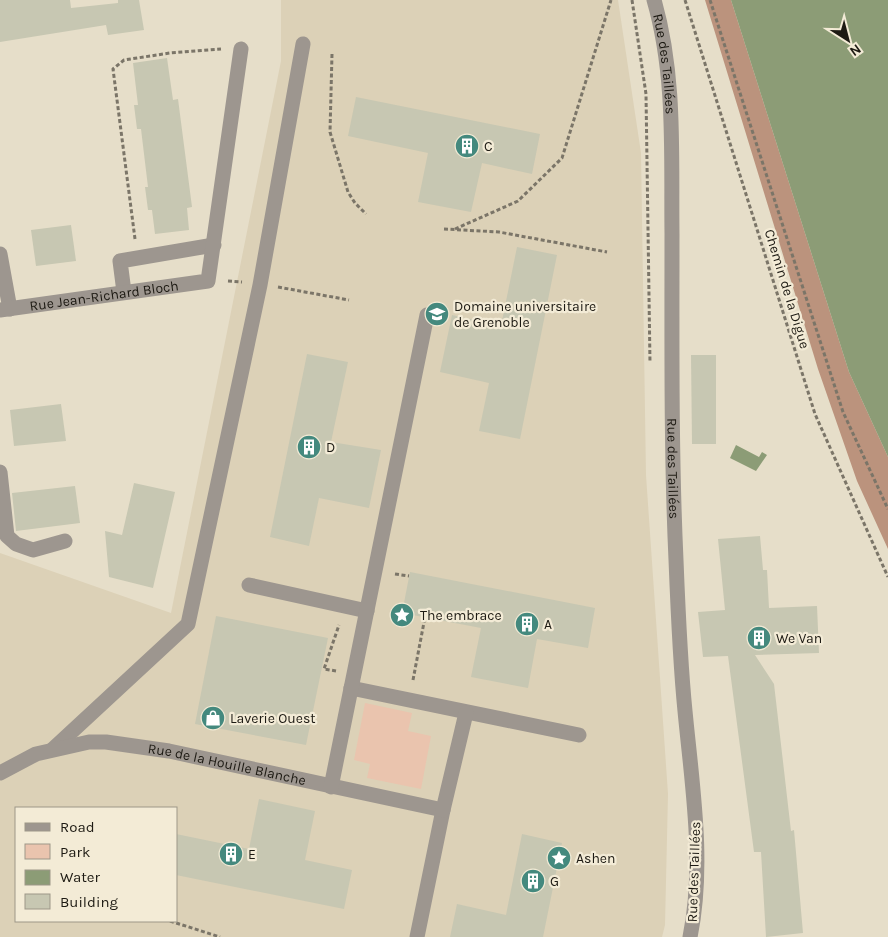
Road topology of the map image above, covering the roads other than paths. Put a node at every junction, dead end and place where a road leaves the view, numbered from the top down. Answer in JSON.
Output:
{"nodes":[{"id":1,"x":654,"y":0,"type":"edge"},
{"id":2,"x":304,"y":44,"type":"dead end"},
{"id":3,"x":241,"y":49,"type":"road end"},
{"id":4,"x":214,"y":245,"type":"junction"},
{"id":5,"x":0,"y":254,"type":"edge"},
{"id":6,"x":124,"y":292,"type":"junction"},
{"id":7,"x":5,"y":310,"type":"edge"},
{"id":8,"x":427,"y":315,"type":"dead end"},
{"id":9,"x":0,"y":472,"type":"edge"},
{"id":10,"x":65,"y":541,"type":"dead end"},
{"id":11,"x":249,"y":585,"type":"dead end"},
{"id":12,"x":367,"y":611,"type":"junction"},
{"id":13,"x":351,"y":688,"type":"junction"},
{"id":14,"x":466,"y":713,"type":"junction"},
{"id":15,"x":579,"y":735,"type":"dead end"},
{"id":16,"x":52,"y":749,"type":"junction"},
{"id":17,"x":0,"y":773,"type":"edge"},
{"id":18,"x":331,"y":787,"type":"junction"},
{"id":19,"x":441,"y":817,"type":"junction"},
{"id":20,"x":417,"y":937,"type":"edge"},
{"id":21,"x":690,"y":937,"type":"edge"}],
"edges":[{"from":1,"to":21,"type":"street","name":"Rue des Taillées"},
{"from":2,"to":16,"type":"street"},
{"from":3,"to":4,"type":"street"},
{"from":4,"to":6,"type":"street","name":"Rue Jean-Richard Bloch"},
{"from":4,"to":6,"type":"street"},
{"from":5,"to":7,"type":"street"},
{"from":6,"to":7,"type":"street","name":"Rue Jean-Richard Bloch"},
{"from":8,"to":12,"type":"street"},
{"from":9,"to":10,"type":"street"},
{"from":11,"to":12,"type":"street"},
{"from":12,"to":13,"type":"street"},
{"from":13,"to":14,"type":"street"},
{"from":13,"to":18,"type":"street"},
{"from":14,"to":15,"type":"street"},
{"from":14,"to":19,"type":"street"},
{"from":16,"to":17,"type":"street","name":"Rue de la Houille Blanche"},
{"from":16,"to":18,"type":"street","name":"Rue de la Houille Blanche"},
{"from":18,"to":19,"type":"street","name":"Rue de la Houille Blanche"},
{"from":19,"to":20,"type":"street"}]}
